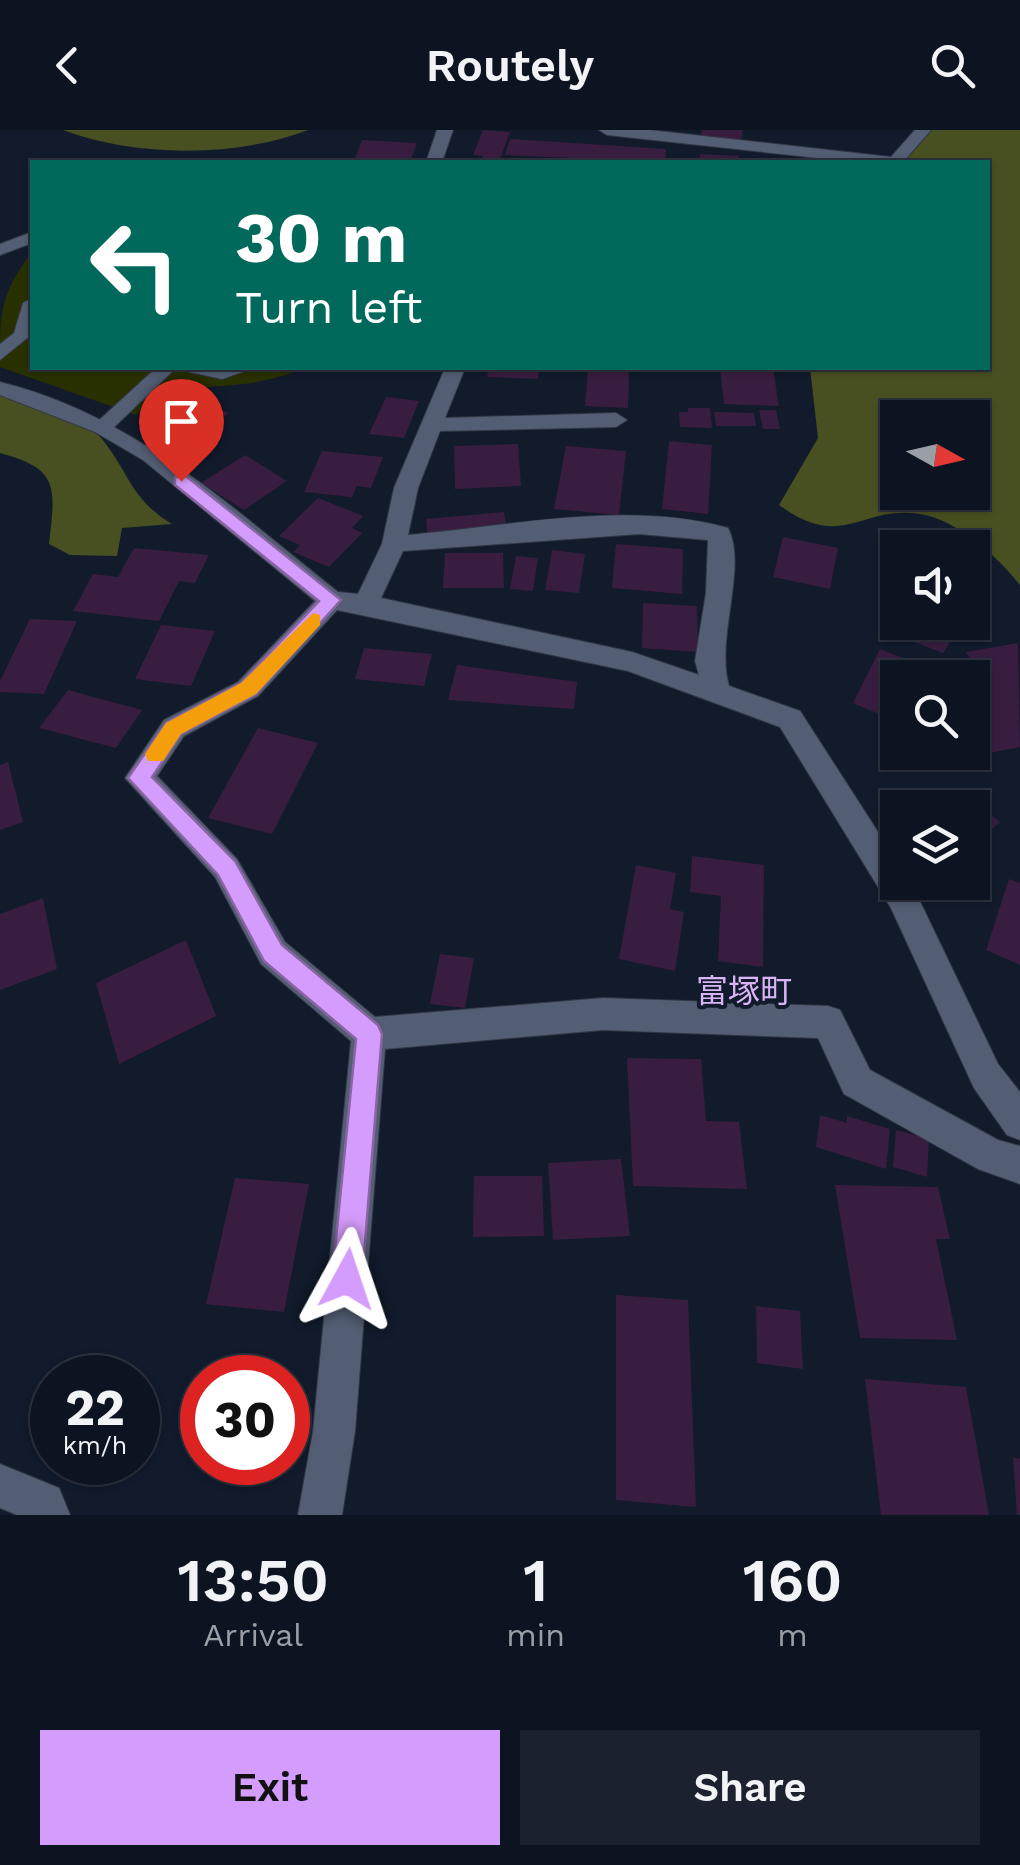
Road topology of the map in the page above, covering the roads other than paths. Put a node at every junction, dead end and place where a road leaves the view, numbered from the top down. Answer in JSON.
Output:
{"nodes":[{"id":1,"x":445,"y":130,"type":"edge"},
{"id":2,"x":607,"y":130,"type":"edge"},
{"id":3,"x":924,"y":130,"type":"edge"},
{"id":4,"x":435,"y":160,"type":"edge"},
{"id":5,"x":876,"y":160,"type":"edge"},
{"id":6,"x":896,"y":160,"type":"edge"},
{"id":7,"x":30,"y":237,"type":"edge"},
{"id":8,"x":0,"y":250,"type":"edge"},
{"id":9,"x":27,"y":336,"type":"edge"},
{"id":10,"x":0,"y":354,"type":"edge"},
{"id":11,"x":164,"y":370,"type":"edge"},
{"id":12,"x":198,"y":370,"type":"edge"},
{"id":13,"x":235,"y":370,"type":"edge"},
{"id":14,"x":454,"y":370,"type":"edge"},
{"id":15,"x":0,"y":388,"type":"edge"},
{"id":16,"x":616,"y":420,"type":"dead end"},
{"id":17,"x":431,"y":425,"type":"junction"},
{"id":18,"x":103,"y":427,"type":"junction"},
{"id":19,"x":394,"y":544,"type":"junction"},
{"id":20,"x":331,"y":600,"type":"junction"},
{"id":21,"x":366,"y":604,"type":"junction"},
{"id":22,"x":717,"y":692,"type":"junction"},
{"id":23,"x":369,"y":1034,"type":"junction"},
{"id":24,"x":1020,"y":1122,"type":"edge"},
{"id":25,"x":1020,"y":1165,"type":"edge"},
{"id":26,"x":0,"y":1486,"type":"edge"},
{"id":27,"x":48,"y":1515,"type":"edge"},
{"id":28,"x":320,"y":1515,"type":"edge"}],
"edges":[{"from":1,"to":4,"type":"street"},
{"from":2,"to":5,"type":"street"},
{"from":3,"to":6,"type":"street"},
{"from":7,"to":8,"type":"lane"},
{"from":9,"to":10,"type":"lane"},
{"from":11,"to":18,"type":"lane"},
{"from":12,"to":13,"type":"lane"},
{"from":14,"to":17,"type":"street"},
{"from":15,"to":18,"type":"street"},
{"from":16,"to":17,"type":"street"},
{"from":17,"to":19,"type":"street"},
{"from":18,"to":20,"type":"street"},
{"from":19,"to":21,"type":"street"},
{"from":19,"to":22,"type":"street"},
{"from":20,"to":21,"type":"street"},
{"from":20,"to":23,"type":"street"},
{"from":21,"to":22,"type":"street"},
{"from":22,"to":24,"type":"street"},
{"from":23,"to":25,"type":"street"},
{"from":23,"to":28,"type":"street"},
{"from":26,"to":27,"type":"street"}]}
